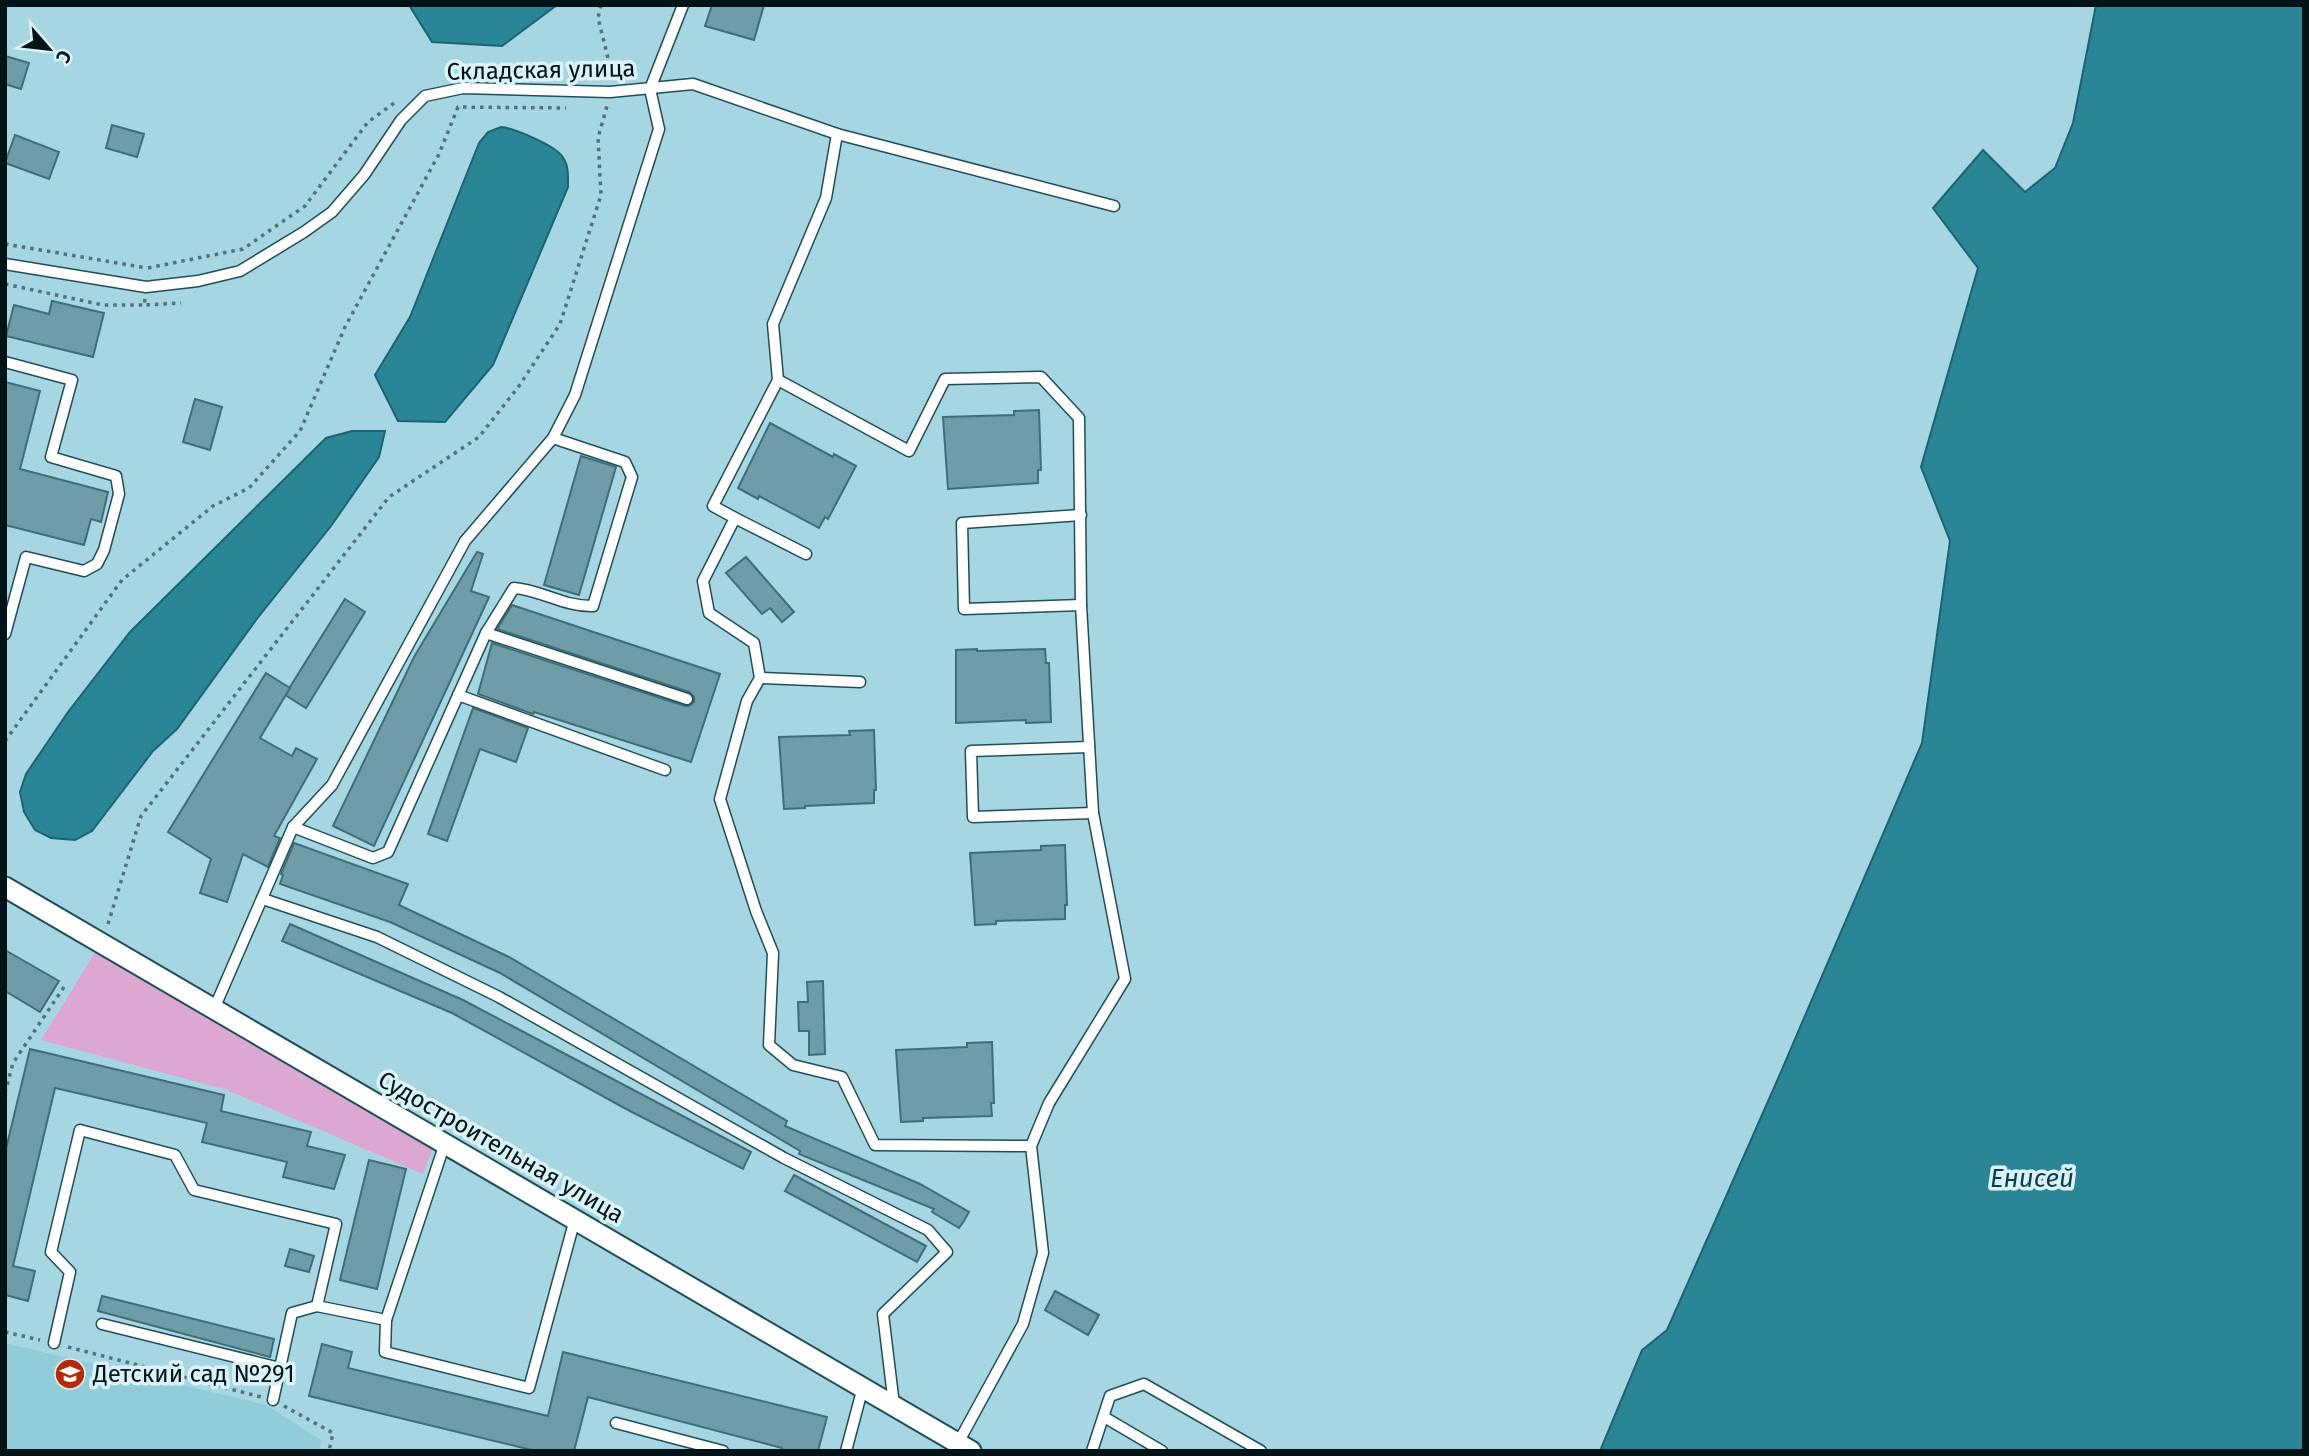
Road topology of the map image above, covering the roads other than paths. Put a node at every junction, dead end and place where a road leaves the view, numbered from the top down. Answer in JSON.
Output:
{"nodes":[{"id":1,"x":682,"y":5,"type":"edge"},
{"id":2,"x":650,"y":89,"type":"junction"},
{"id":3,"x":837,"y":134,"type":"junction"},
{"id":4,"x":1114,"y":206,"type":"dead end"},
{"id":5,"x":5,"y":264,"type":"edge"},
{"id":6,"x":5,"y":362,"type":"edge"},
{"id":7,"x":778,"y":380,"type":"junction"},
{"id":8,"x":553,"y":438,"type":"junction"},
{"id":9,"x":1081,"y":515,"type":"junction"},
{"id":10,"x":735,"y":518,"type":"junction"},
{"id":11,"x":806,"y":554,"type":"dead end"},
{"id":12,"x":1081,"y":605,"type":"junction"},
{"id":13,"x":486,"y":633,"type":"junction"},
{"id":14,"x":5,"y":634,"type":"edge"},
{"id":15,"x":760,"y":678,"type":"junction"},
{"id":16,"x":860,"y":682,"type":"dead end"},
{"id":17,"x":458,"y":695,"type":"junction"},
{"id":18,"x":687,"y":699,"type":"dead end"},
{"id":19,"x":1089,"y":747,"type":"junction"},
{"id":20,"x":666,"y":769,"type":"dead end"},
{"id":21,"x":1093,"y":813,"type":"junction"},
{"id":22,"x":293,"y":827,"type":"junction"},
{"id":23,"x":5,"y":887,"type":"edge"},
{"id":24,"x":263,"y":899,"type":"junction"},
{"id":25,"x":214,"y":1009,"type":"junction"},
{"id":26,"x":445,"y":1143,"type":"junction"},
{"id":27,"x":1031,"y":1146,"type":"junction"},
{"id":28,"x":575,"y":1219,"type":"junction"},
{"id":29,"x":317,"y":1306,"type":"junction"},
{"id":30,"x":386,"y":1320,"type":"junction"},
{"id":31,"x":102,"y":1324,"type":"dead end"},
{"id":32,"x":54,"y":1343,"type":"road end"},
{"id":33,"x":280,"y":1368,"type":"junction"},
{"id":34,"x":863,"y":1386,"type":"junction"},
{"id":35,"x":273,"y":1400,"type":"road end"},
{"id":36,"x":894,"y":1405,"type":"junction"},
{"id":37,"x":1104,"y":1417,"type":"junction"},
{"id":38,"x":616,"y":1423,"type":"dead end"},
{"id":39,"x":965,"y":1447,"type":"edge"},
{"id":40,"x":723,"y":1451,"type":"edge"},
{"id":41,"x":846,"y":1451,"type":"edge"},
{"id":42,"x":1092,"y":1451,"type":"edge"},
{"id":43,"x":1163,"y":1451,"type":"edge"},
{"id":44,"x":1261,"y":1451,"type":"edge"}],
"edges":[{"from":1,"to":2,"type":"lane"},
{"from":2,"to":3,"type":"lane","name":"Складская улица"},
{"from":2,"to":5,"type":"lane","name":"Складская улица"},
{"from":2,"to":8,"type":"lane"},
{"from":3,"to":4,"type":"lane","name":"Складская улица"},
{"from":3,"to":7,"type":"lane"},
{"from":6,"to":14,"type":"lane"},
{"from":7,"to":9,"type":"lane"},
{"from":7,"to":10,"type":"lane"},
{"from":8,"to":13,"type":"lane"},
{"from":8,"to":22,"type":"lane"},
{"from":9,"to":12,"type":"lane"},
{"from":9,"to":12,"type":"lane"},
{"from":10,"to":11,"type":"lane"},
{"from":10,"to":15,"type":"lane"},
{"from":12,"to":19,"type":"lane"},
{"from":13,"to":17,"type":"lane"},
{"from":13,"to":18,"type":"lane"},
{"from":15,"to":16,"type":"lane"},
{"from":15,"to":27,"type":"lane"},
{"from":17,"to":20,"type":"lane"},
{"from":17,"to":22,"type":"lane"},
{"from":19,"to":21,"type":"lane"},
{"from":19,"to":21,"type":"lane"},
{"from":21,"to":27,"type":"lane"},
{"from":22,"to":24,"type":"lane"},
{"from":23,"to":25,"type":"street","name":"Судостроительная улица"},
{"from":24,"to":25,"type":"lane"},
{"from":24,"to":36,"type":"lane"},
{"from":25,"to":26,"type":"street","name":"Судостроительная улица"},
{"from":26,"to":28,"type":"street","name":"Судостроительная улица"},
{"from":26,"to":30,"type":"lane"},
{"from":27,"to":39,"type":"lane"},
{"from":28,"to":30,"type":"lane"},
{"from":28,"to":34,"type":"street","name":"Судостроительная улица"},
{"from":29,"to":30,"type":"lane"},
{"from":29,"to":32,"type":"lane"},
{"from":29,"to":33,"type":"lane"},
{"from":31,"to":33,"type":"lane"},
{"from":33,"to":35,"type":"lane"},
{"from":34,"to":36,"type":"street","name":"Судостроительная улица"},
{"from":34,"to":41,"type":"lane"},
{"from":36,"to":39,"type":"street","name":"Судостроительная улица"},
{"from":37,"to":42,"type":"lane"},
{"from":37,"to":43,"type":"lane"},
{"from":37,"to":44,"type":"lane"},
{"from":38,"to":40,"type":"lane"}]}
